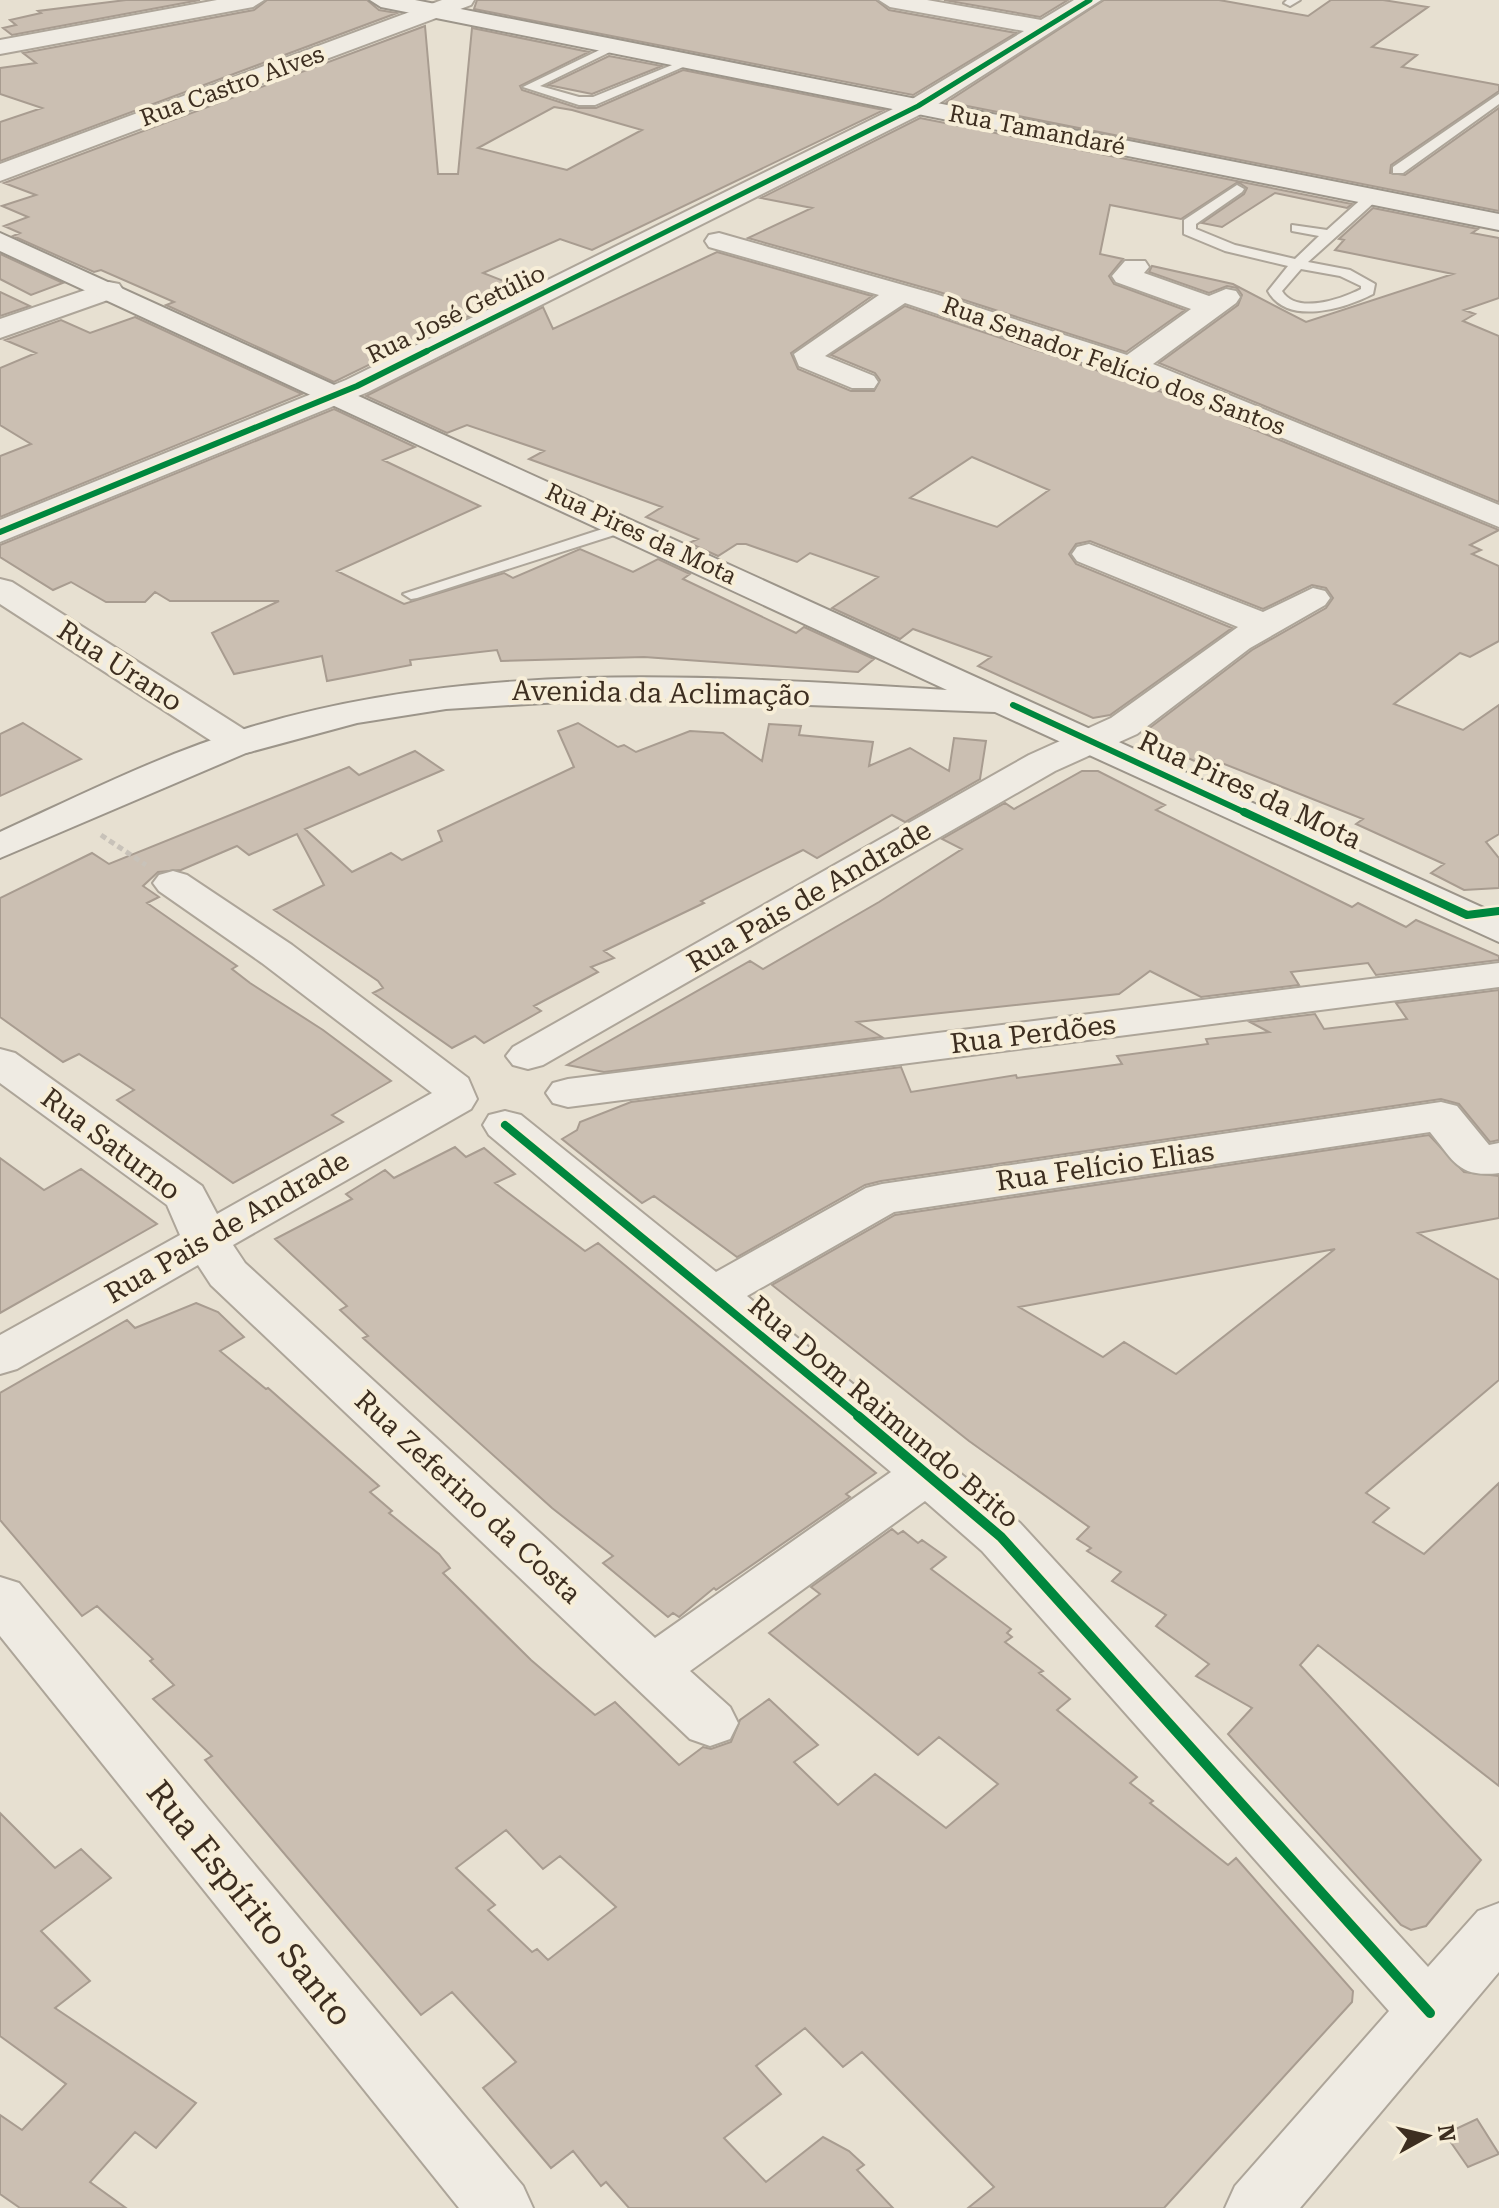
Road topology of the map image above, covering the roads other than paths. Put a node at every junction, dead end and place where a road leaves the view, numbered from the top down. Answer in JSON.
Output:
{"nodes":[{"id":1,"x":253,"y":0,"type":"edge"},
{"id":2,"x":381,"y":0,"type":"edge"},
{"id":3,"x":463,"y":0,"type":"edge"},
{"id":4,"x":890,"y":0,"type":"edge"},
{"id":5,"x":1090,"y":0,"type":"edge"},
{"id":6,"x":434,"y":11,"type":"junction"},
{"id":7,"x":1045,"y":28,"type":"junction"},
{"id":8,"x":614,"y":46,"type":"junction"},
{"id":9,"x":0,"y":47,"type":"edge"},
{"id":10,"x":691,"y":61,"type":"junction"},
{"id":11,"x":1499,"y":98,"type":"edge"},
{"id":12,"x":918,"y":106,"type":"junction"},
{"id":13,"x":1398,"y":170,"type":"dead end"},
{"id":14,"x":0,"y":173,"type":"edge"},
{"id":15,"x":1237,"y":189,"type":"dead end"},
{"id":16,"x":1370,"y":193,"type":"junction"},
{"id":17,"x":1499,"y":222,"type":"edge"},
{"id":18,"x":1297,"y":228,"type":"dead end"},
{"id":19,"x":1329,"y":234,"type":"junction"},
{"id":20,"x":0,"y":241,"type":"edge"},
{"id":21,"x":719,"y":241,"type":"dead end"},
{"id":22,"x":1300,"y":264,"type":"junction"},
{"id":23,"x":1135,"y":267,"type":"dead end"},
{"id":24,"x":109,"y":290,"type":"junction"},
{"id":25,"x":901,"y":293,"type":"junction"},
{"id":26,"x":0,"y":329,"type":"edge"},
{"id":27,"x":1130,"y":367,"type":"junction"},
{"id":28,"x":863,"y":382,"type":"dead end"},
{"id":29,"x":336,"y":395,"type":"junction"},
{"id":30,"x":1499,"y":517,"type":"edge"},
{"id":31,"x":624,"y":527,"type":"junction"},
{"id":32,"x":0,"y":532,"type":"edge"},
{"id":33,"x":1089,"y":554,"type":"dead end"},
{"id":34,"x":0,"y":589,"type":"edge"},
{"id":35,"x":411,"y":594,"type":"dead end"},
{"id":36,"x":1313,"y":598,"type":"dead end"},
{"id":37,"x":1264,"y":625,"type":"junction"},
{"id":38,"x":908,"y":656,"type":"junction"},
{"id":39,"x":874,"y":697,"type":"junction"},
{"id":40,"x":1013,"y":705,"type":"junction"},
{"id":41,"x":1094,"y":742,"type":"junction"},
{"id":42,"x":240,"y":743,"type":"junction"},
{"id":43,"x":0,"y":846,"type":"edge"},
{"id":44,"x":173,"y":883,"type":"road end"},
{"id":45,"x":1488,"y":919,"type":"edge"},
{"id":46,"x":1499,"y":975,"type":"edge"},
{"id":47,"x":528,"y":1056,"type":"junction"},
{"id":48,"x":0,"y":1062,"type":"edge"},
{"id":49,"x":454,"y":1093,"type":"junction"},
{"id":50,"x":568,"y":1093,"type":"junction"},
{"id":51,"x":505,"y":1125,"type":"junction"},
{"id":52,"x":1499,"y":1158,"type":"edge"},
{"id":53,"x":215,"y":1255,"type":"junction"},
{"id":54,"x":712,"y":1295,"type":"junction"},
{"id":55,"x":0,"y":1357,"type":"edge"},
{"id":56,"x":926,"y":1474,"type":"junction"},
{"id":57,"x":0,"y":1598,"type":"edge"},
{"id":58,"x":652,"y":1669,"type":"junction"},
{"id":59,"x":710,"y":1723,"type":"dead end"},
{"id":60,"x":1499,"y":1929,"type":"edge"},
{"id":61,"x":1430,"y":2013,"type":"junction"},
{"id":62,"x":500,"y":2208,"type":"edge"},
{"id":63,"x":1258,"y":2208,"type":"edge"}],
"edges":[{"from":1,"to":9,"type":"street"},
{"from":2,"to":6,"type":"street","name":"Rua Tamandaré"},
{"from":3,"to":6,"type":"street","name":"Rua Castro Alves"},
{"from":4,"to":7,"type":"street"},
{"from":5,"to":7,"type":"street","name":"Rua José Getúlio"},
{"from":6,"to":8,"type":"street","name":"Rua Tamandaré"},
{"from":6,"to":14,"type":"street","name":"Rua Castro Alves"},
{"from":7,"to":12,"type":"street","name":"Rua José Getúlio"},
{"from":8,"to":10,"type":"street","name":"Rua Tamandaré"},
{"from":8,"to":10,"type":"lane"},
{"from":10,"to":12,"type":"street","name":"Rua Tamandaré"},
{"from":11,"to":13,"type":"lane"},
{"from":12,"to":16,"type":"street","name":"Rua Tamandaré"},
{"from":12,"to":29,"type":"street","name":"Rua José Getúlio"},
{"from":15,"to":22,"type":"lane"},
{"from":16,"to":17,"type":"street","name":"Rua Tamandaré"},
{"from":16,"to":19,"type":"lane"},
{"from":18,"to":19,"type":"lane"},
{"from":19,"to":22,"type":"lane"},
{"from":20,"to":24,"type":"street","name":"Rua Pires da Mota"},
{"from":21,"to":25,"type":"street","name":"Rua Senador Felício dos Santos"},
{"from":22,"to":22,"type":"lane"},
{"from":23,"to":27,"type":"street"},
{"from":24,"to":26,"type":"street"},
{"from":24,"to":29,"type":"street","name":"Rua Pires da Mota"},
{"from":25,"to":27,"type":"street","name":"Rua Senador Felício dos Santos"},
{"from":25,"to":28,"type":"street"},
{"from":27,"to":30,"type":"street","name":"Rua Senador Felício dos Santos"},
{"from":29,"to":31,"type":"street","name":"Rua Pires da Mota"},
{"from":29,"to":32,"type":"street","name":"Rua José Getúlio"},
{"from":31,"to":35,"type":"lane"},
{"from":31,"to":38,"type":"street","name":"Rua Pires da Mota"},
{"from":33,"to":37,"type":"street"},
{"from":34,"to":42,"type":"street","name":"Rua Urano"},
{"from":36,"to":37,"type":"street","name":"Rua Pais de Andrade"},
{"from":37,"to":41,"type":"street","name":"Rua Pais de Andrade"},
{"from":38,"to":39,"type":"street"},
{"from":38,"to":40,"type":"street","name":"Rua Pires da Mota"},
{"from":39,"to":40,"type":"street","name":"Avenida da Aclimação"},
{"from":39,"to":42,"type":"street","name":"Avenida da Aclimação"},
{"from":40,"to":41,"type":"street","name":"Rua Pires da Mota"},
{"from":41,"to":45,"type":"street","name":"Rua Pires da Mota"},
{"from":41,"to":47,"type":"street","name":"Rua Pais de Andrade"},
{"from":42,"to":43,"type":"street","name":"Avenida da Aclimação"},
{"from":44,"to":49,"type":"street"},
{"from":46,"to":50,"type":"street","name":"Rua Perdões"},
{"from":47,"to":49,"type":"street"},
{"from":47,"to":50,"type":"street"},
{"from":48,"to":53,"type":"street","name":"Rua Saturno"},
{"from":49,"to":51,"type":"street"},
{"from":49,"to":53,"type":"street","name":"Rua Pais de Andrade"},
{"from":50,"to":51,"type":"street"},
{"from":51,"to":54,"type":"street","name":"Rua Dom Raimundo Brito"},
{"from":52,"to":54,"type":"street","name":"Rua Felício Elias"},
{"from":53,"to":55,"type":"street","name":"Rua Pais de Andrade"},
{"from":53,"to":58,"type":"street","name":"Rua Zeferino da Costa"},
{"from":54,"to":56,"type":"street","name":"Rua Dom Raimundo Brito"},
{"from":56,"to":58,"type":"street"},
{"from":56,"to":61,"type":"street","name":"Rua Dom Raimundo Brito"},
{"from":57,"to":62,"type":"street","name":"Rua Espírito Santo"},
{"from":58,"to":59,"type":"street","name":"Rua Zeferino da Costa"},
{"from":60,"to":61,"type":"street"},
{"from":61,"to":63,"type":"street"}]}
